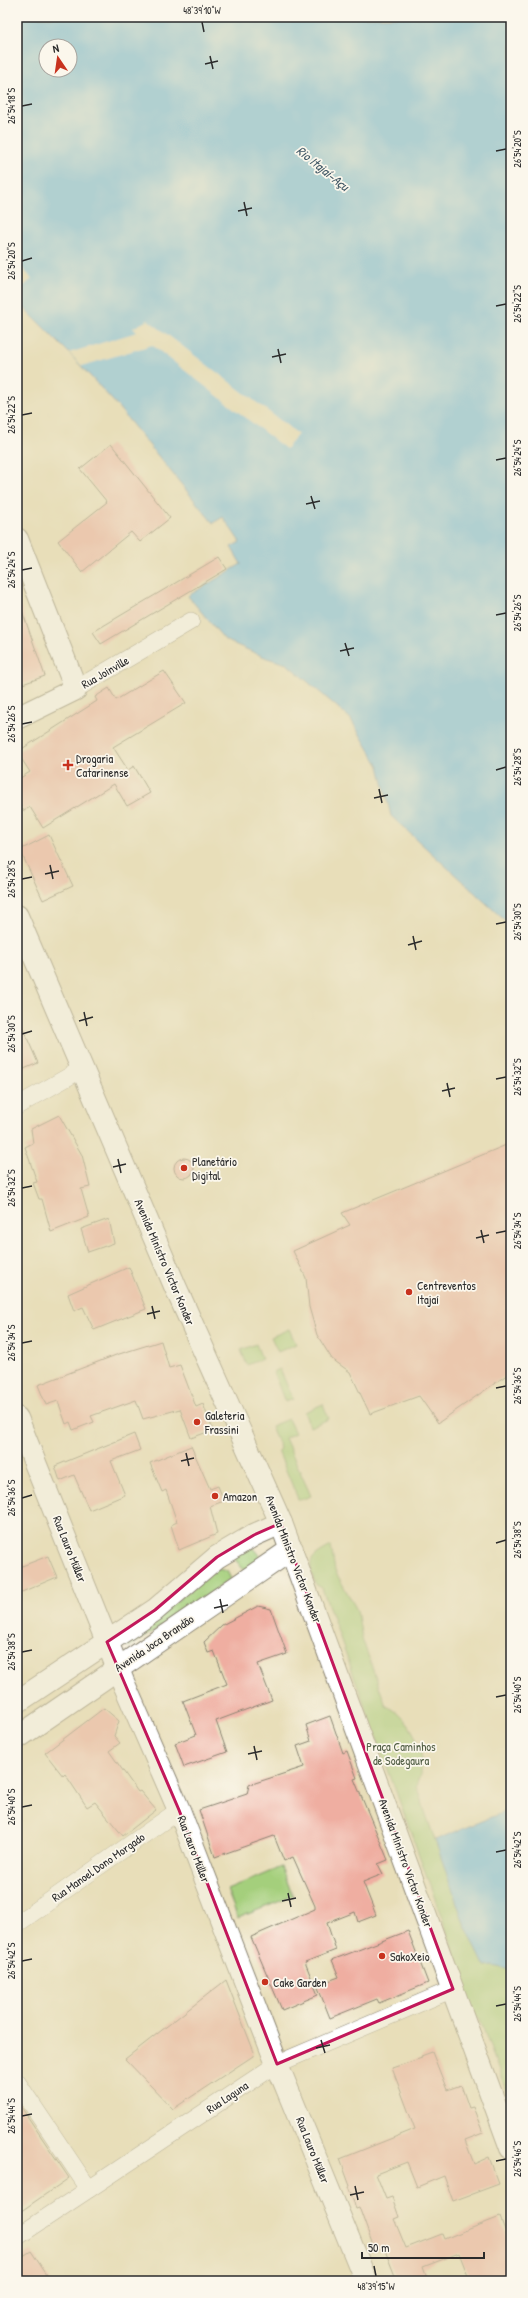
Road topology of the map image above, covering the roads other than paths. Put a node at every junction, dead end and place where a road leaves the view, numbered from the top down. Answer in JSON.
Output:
{"nodes":[{"id":1,"x":17,"y":539,"type":"edge"},
{"id":2,"x":191,"y":621,"type":"dead end"},
{"id":3,"x":76,"y":689,"type":"junction"},
{"id":4,"x":17,"y":718,"type":"edge"},
{"id":5,"x":17,"y":916,"type":"edge"},
{"id":6,"x":82,"y":1069,"type":"junction"},
{"id":7,"x":17,"y":1106,"type":"edge"},
{"id":8,"x":17,"y":1418,"type":"edge"},
{"id":9,"x":281,"y":1523,"type":"junction"},
{"id":10,"x":292,"y":1549,"type":"junction"},
{"id":11,"x":217,"y":1557,"type":"junction"},
{"id":12,"x":240,"y":1585,"type":"junction"},
{"id":13,"x":107,"y":1642,"type":"junction"},
{"id":14,"x":118,"y":1668,"type":"junction"},
{"id":15,"x":17,"y":1702,"type":"edge"},
{"id":16,"x":17,"y":1738,"type":"edge"},
{"id":17,"x":179,"y":1810,"type":"junction"},
{"id":18,"x":17,"y":1924,"type":"edge"},
{"id":19,"x":453,"y":1989,"type":"junction"},
{"id":20,"x":277,"y":2064,"type":"junction"},
{"id":21,"x":17,"y":2082,"type":"edge"},
{"id":22,"x":511,"y":2148,"type":"edge"},
{"id":23,"x":89,"y":2189,"type":"junction"},
{"id":24,"x":17,"y":2237,"type":"edge"},
{"id":25,"x":366,"y":2281,"type":"edge"}],
"edges":[{"from":1,"to":3,"type":"main road"},
{"from":2,"to":3,"type":"street","name":"Rua Joinville"},
{"from":3,"to":4,"type":"main road","name":"Rua Joinville"},
{"from":5,"to":6,"type":"main road","name":"Avenida Ministro Victor Konder"},
{"from":6,"to":7,"type":"street"},
{"from":6,"to":9,"type":"main road","name":"Avenida Ministro Victor Konder"},
{"from":8,"to":13,"type":"main road","name":"Rua Lauro Müller"},
{"from":9,"to":10,"type":"main road","name":"Avenida Ministro Victor Konder"},
{"from":9,"to":11,"type":"main road"},
{"from":10,"to":12,"type":"main road","name":"Avenida Joca Brandão"},
{"from":10,"to":19,"type":"main road","name":"Avenida Ministro Victor Konder"},
{"from":11,"to":12,"type":"main road"},
{"from":11,"to":13,"type":"main road"},
{"from":12,"to":14,"type":"main road","name":"Avenida Joca Brandão"},
{"from":13,"to":14,"type":"main road","name":"Rua Lauro Müller"},
{"from":13,"to":15,"type":"main road"},
{"from":14,"to":16,"type":"main road","name":"Avenida Joca Brandão"},
{"from":14,"to":17,"type":"main road","name":"Rua Lauro Müller"},
{"from":17,"to":18,"type":"street","name":"Rua Manoel Dono Morgado"},
{"from":17,"to":20,"type":"main road","name":"Rua Lauro Müller"},
{"from":19,"to":20,"type":"street","name":"Rua Laguna"},
{"from":19,"to":22,"type":"main road","name":"Avenida Ministro Victor Konder"},
{"from":20,"to":23,"type":"street","name":"Rua Laguna"},
{"from":20,"to":25,"type":"main road","name":"Rua Lauro Müller"},
{"from":21,"to":23,"type":"street"},
{"from":23,"to":24,"type":"street","name":"Rua Laguna"}]}
